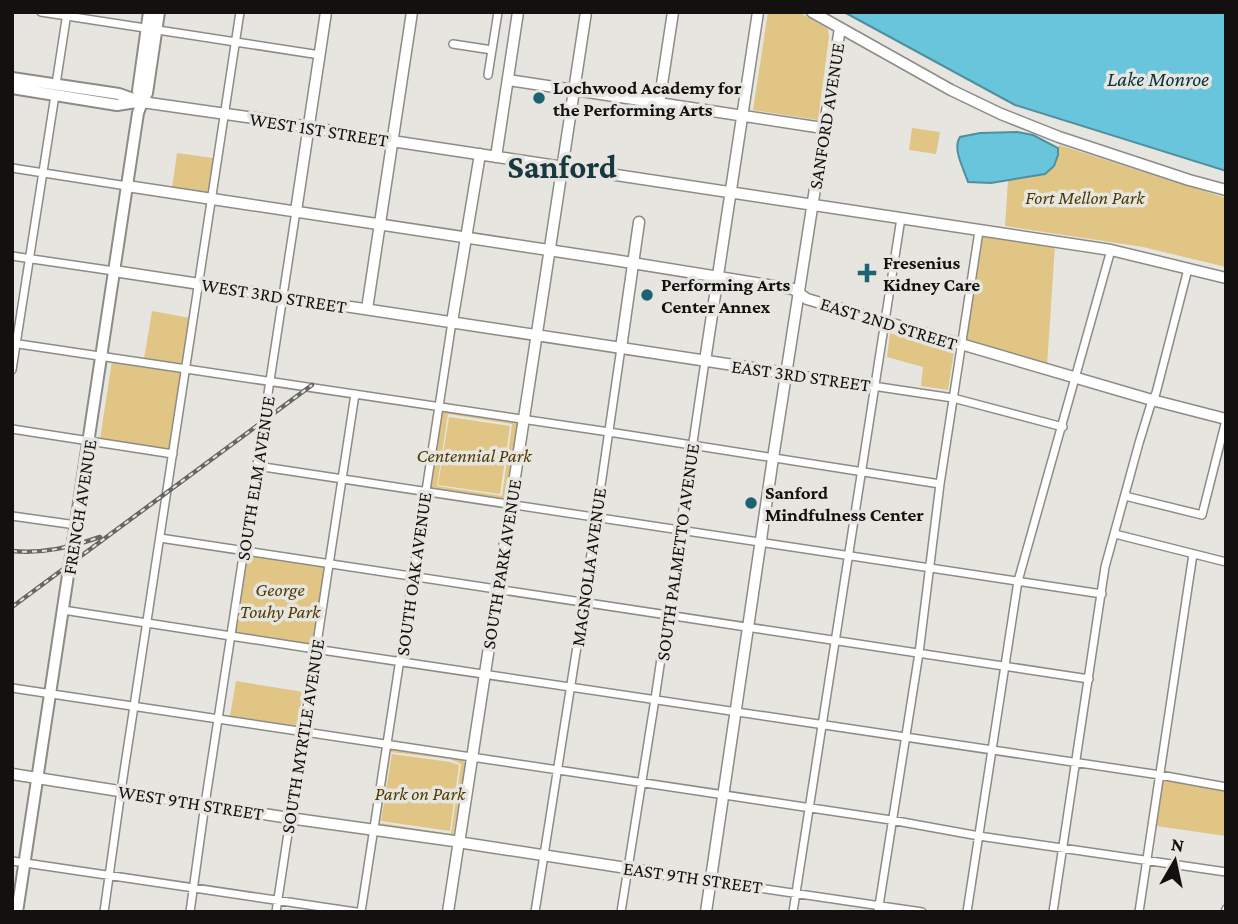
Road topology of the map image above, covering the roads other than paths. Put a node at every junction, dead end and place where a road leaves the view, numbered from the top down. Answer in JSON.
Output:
{"nodes":[{"id":1,"x":41,"y":12,"type":"edge"},
{"id":2,"x":149,"y":12,"type":"edge"},
{"id":3,"x":159,"y":12,"type":"edge"},
{"id":4,"x":240,"y":12,"type":"edge"},
{"id":5,"x":326,"y":12,"type":"edge"},
{"id":6,"x":412,"y":12,"type":"edge"},
{"id":7,"x":518,"y":12,"type":"edge"},
{"id":8,"x":586,"y":12,"type":"edge"},
{"id":9,"x":673,"y":12,"type":"edge"},
{"id":10,"x":758,"y":12,"type":"edge"},
{"id":11,"x":812,"y":12,"type":"edge"},
{"id":12,"x":495,"y":13,"type":"edge"},
{"id":13,"x":67,"y":14,"type":"edge"},
{"id":14,"x":840,"y":28,"type":"junction"},
{"id":15,"x":152,"y":30,"type":"junction"},
{"id":16,"x":236,"y":43,"type":"junction"},
{"id":17,"x":453,"y":44,"type":"dead end"},
{"id":18,"x":492,"y":50,"type":"junction"},
{"id":19,"x":320,"y":55,"type":"junction"},
{"id":20,"x":488,"y":75,"type":"dead end"},
{"id":21,"x":12,"y":78,"type":"edge"},
{"id":22,"x":508,"y":80,"type":"junction"},
{"id":23,"x":12,"y":88,"type":"edge"},
{"id":24,"x":55,"y":90,"type":"junction"},
{"id":25,"x":573,"y":91,"type":"junction"},
{"id":26,"x":142,"y":102,"type":"junction"},
{"id":27,"x":659,"y":104,"type":"junction"},
{"id":28,"x":224,"y":113,"type":"junction"},
{"id":29,"x":742,"y":116,"type":"junction"},
{"id":30,"x":308,"y":128,"type":"junction"},
{"id":31,"x":824,"y":128,"type":"junction"},
{"id":32,"x":392,"y":141,"type":"junction"},
{"id":33,"x":480,"y":154,"type":"junction"},
{"id":34,"x":496,"y":157,"type":"junction"},
{"id":35,"x":562,"y":166,"type":"junction"},
{"id":36,"x":12,"y":168,"type":"edge"},
{"id":37,"x":42,"y":173,"type":"junction"},
{"id":38,"x":127,"y":186,"type":"junction"},
{"id":39,"x":1226,"y":190,"type":"edge"},
{"id":40,"x":731,"y":192,"type":"junction"},
{"id":41,"x":211,"y":200,"type":"junction"},
{"id":42,"x":812,"y":204,"type":"junction"},
{"id":43,"x":296,"y":211,"type":"junction"},
{"id":44,"x":901,"y":218,"type":"junction"},
{"id":45,"x":639,"y":222,"type":"dead end"},
{"id":46,"x":380,"y":225,"type":"junction"},
{"id":47,"x":979,"y":231,"type":"junction"},
{"id":48,"x":465,"y":238,"type":"junction"},
{"id":49,"x":1111,"y":250,"type":"junction"},
{"id":50,"x":549,"y":251,"type":"junction"},
{"id":51,"x":12,"y":256,"type":"edge"},
{"id":52,"x":29,"y":258,"type":"junction"},
{"id":53,"x":633,"y":263,"type":"junction"},
{"id":54,"x":1188,"y":269,"type":"junction"},
{"id":55,"x":114,"y":271,"type":"junction"},
{"id":56,"x":719,"y":277,"type":"junction"},
{"id":57,"x":1226,"y":278,"type":"edge"},
{"id":58,"x":198,"y":284,"type":"junction"},
{"id":59,"x":798,"y":293,"type":"junction"},
{"id":60,"x":283,"y":297,"type":"junction"},
{"id":61,"x":367,"y":309,"type":"junction"},
{"id":62,"x":885,"y":321,"type":"junction"},
{"id":63,"x":452,"y":323,"type":"junction"},
{"id":64,"x":536,"y":335,"type":"junction"},
{"id":65,"x":14,"y":343,"type":"edge"},
{"id":66,"x":960,"y":345,"type":"junction"},
{"id":67,"x":621,"y":348,"type":"junction"},
{"id":68,"x":102,"y":356,"type":"junction"},
{"id":69,"x":705,"y":361,"type":"junction"},
{"id":70,"x":185,"y":369,"type":"junction"},
{"id":71,"x":12,"y":370,"type":"edge"},
{"id":72,"x":786,"y":373,"type":"junction"},
{"id":73,"x":1076,"y":377,"type":"junction"},
{"id":74,"x":270,"y":382,"type":"junction"},
{"id":75,"x":875,"y":385,"type":"junction"},
{"id":76,"x":355,"y":394,"type":"junction"},
{"id":77,"x":953,"y":398,"type":"junction"},
{"id":78,"x":1152,"y":400,"type":"junction"},
{"id":79,"x":439,"y":407,"type":"junction"},
{"id":80,"x":1226,"y":419,"type":"edge"},
{"id":81,"x":523,"y":420,"type":"junction"},
{"id":82,"x":1063,"y":427,"type":"junction"},
{"id":83,"x":12,"y":429,"type":"edge"},
{"id":84,"x":609,"y":432,"type":"junction"},
{"id":85,"x":89,"y":441,"type":"junction"},
{"id":86,"x":692,"y":445,"type":"junction"},
{"id":87,"x":173,"y":454,"type":"junction"},
{"id":88,"x":773,"y":458,"type":"junction"},
{"id":89,"x":257,"y":466,"type":"junction"},
{"id":90,"x":862,"y":472,"type":"junction"},
{"id":91,"x":342,"y":479,"type":"junction"},
{"id":92,"x":940,"y":484,"type":"junction"},
{"id":93,"x":426,"y":491,"type":"junction"},
{"id":94,"x":1125,"y":496,"type":"junction"},
{"id":95,"x":510,"y":505,"type":"junction"},
{"id":96,"x":12,"y":516,"type":"edge"},
{"id":97,"x":595,"y":517,"type":"junction"},
{"id":98,"x":76,"y":525,"type":"junction"},
{"id":99,"x":679,"y":530,"type":"junction"},
{"id":100,"x":1115,"y":534,"type":"junction"},
{"id":101,"x":160,"y":538,"type":"junction"},
{"id":102,"x":761,"y":542,"type":"junction"},
{"id":103,"x":244,"y":552,"type":"junction"},
{"id":104,"x":1194,"y":554,"type":"junction"},
{"id":105,"x":849,"y":556,"type":"junction"},
{"id":106,"x":1226,"y":562,"type":"edge"},
{"id":107,"x":328,"y":564,"type":"junction"},
{"id":108,"x":930,"y":569,"type":"junction"},
{"id":109,"x":412,"y":576,"type":"junction"},
{"id":110,"x":1018,"y":581,"type":"junction"},
{"id":111,"x":497,"y":589,"type":"junction"},
{"id":112,"x":1101,"y":594,"type":"junction"},
{"id":113,"x":584,"y":602,"type":"junction"},
{"id":114,"x":63,"y":610,"type":"junction"},
{"id":115,"x":667,"y":615,"type":"junction"},
{"id":116,"x":146,"y":623,"type":"junction"},
{"id":117,"x":748,"y":627,"type":"junction"},
{"id":118,"x":230,"y":636,"type":"junction"},
{"id":119,"x":835,"y":641,"type":"junction"},
{"id":120,"x":315,"y":649,"type":"junction"},
{"id":121,"x":919,"y":653,"type":"junction"},
{"id":122,"x":401,"y":661,"type":"junction"},
{"id":123,"x":1005,"y":666,"type":"junction"},
{"id":124,"x":484,"y":674,"type":"junction"},
{"id":125,"x":1089,"y":679,"type":"junction"},
{"id":126,"x":12,"y":688,"type":"edge"},
{"id":127,"x":570,"y":688,"type":"junction"},
{"id":128,"x":50,"y":694,"type":"junction"},
{"id":129,"x":655,"y":699,"type":"junction"},
{"id":130,"x":134,"y":707,"type":"junction"},
{"id":131,"x":736,"y":711,"type":"junction"},
{"id":132,"x":218,"y":719,"type":"junction"},
{"id":133,"x":822,"y":724,"type":"junction"},
{"id":134,"x":303,"y":733,"type":"junction"},
{"id":135,"x":906,"y":738,"type":"junction"},
{"id":136,"x":387,"y":745,"type":"junction"},
{"id":137,"x":991,"y":751,"type":"junction"},
{"id":138,"x":472,"y":758,"type":"junction"},
{"id":139,"x":1075,"y":763,"type":"junction"},
{"id":140,"x":557,"y":771,"type":"junction"},
{"id":141,"x":12,"y":774,"type":"edge"},
{"id":142,"x":1160,"y":775,"type":"junction"},
{"id":143,"x":36,"y":779,"type":"junction"},
{"id":144,"x":640,"y":783,"type":"junction"},
{"id":145,"x":1226,"y":787,"type":"edge"},
{"id":146,"x":121,"y":791,"type":"junction"},
{"id":147,"x":724,"y":795,"type":"junction"},
{"id":148,"x":205,"y":804,"type":"junction"},
{"id":149,"x":810,"y":809,"type":"junction"},
{"id":150,"x":289,"y":818,"type":"junction"},
{"id":151,"x":891,"y":820,"type":"junction"},
{"id":152,"x":374,"y":830,"type":"junction"},
{"id":153,"x":979,"y":836,"type":"junction"},
{"id":154,"x":459,"y":842,"type":"junction"},
{"id":155,"x":1062,"y":848,"type":"junction"},
{"id":156,"x":543,"y":855,"type":"junction"},
{"id":157,"x":12,"y":861,"type":"edge"},
{"id":158,"x":1147,"y":861,"type":"junction"},
{"id":159,"x":24,"y":863,"type":"junction"},
{"id":160,"x":628,"y":868,"type":"junction"},
{"id":161,"x":1226,"y":872,"type":"edge"},
{"id":162,"x":109,"y":875,"type":"junction"},
{"id":163,"x":711,"y":881,"type":"junction"},
{"id":164,"x":194,"y":888,"type":"junction"},
{"id":165,"x":796,"y":892,"type":"junction"},
{"id":166,"x":278,"y":901,"type":"junction"},
{"id":167,"x":878,"y":908,"type":"edge"},
{"id":168,"x":17,"y":912,"type":"edge"},
{"id":169,"x":104,"y":912,"type":"edge"},
{"id":170,"x":190,"y":912,"type":"edge"},
{"id":171,"x":276,"y":912,"type":"edge"},
{"id":172,"x":359,"y":912,"type":"edge"},
{"id":173,"x":447,"y":912,"type":"edge"},
{"id":174,"x":535,"y":912,"type":"edge"},
{"id":175,"x":621,"y":912,"type":"edge"},
{"id":176,"x":706,"y":912,"type":"edge"},
{"id":177,"x":793,"y":912,"type":"edge"},
{"id":178,"x":922,"y":912,"type":"edge"},
{"id":179,"x":967,"y":912,"type":"edge"},
{"id":180,"x":1053,"y":912,"type":"edge"},
{"id":181,"x":1139,"y":912,"type":"edge"}],
"edges":[{"from":1,"to":13,"type":"street"},
{"from":2,"to":15,"type":"main road"},
{"from":3,"to":15,"type":"main road"},
{"from":4,"to":16,"type":"street"},
{"from":5,"to":19,"type":"street","name":"SOUTH ELM AVENUE"},
{"from":6,"to":32,"type":"street"},
{"from":7,"to":22,"type":"street"},
{"from":8,"to":25,"type":"street","name":"SOUTH PARK AVENUE"},
{"from":9,"to":27,"type":"street"},
{"from":10,"to":29,"type":"street","name":"SOUTH PALMETTO AVENUE"},
{"from":11,"to":14,"type":"street"},
{"from":12,"to":18,"type":"street"},
{"from":13,"to":15,"type":"street"},
{"from":13,"to":24,"type":"street"},
{"from":14,"to":31,"type":"street","name":"SANFORD AVENUE"},
{"from":14,"to":39,"type":"street"},
{"from":15,"to":16,"type":"street"},
{"from":15,"to":26,"type":"main road","name":"FRENCH AVENUE"},
{"from":16,"to":19,"type":"street"},
{"from":16,"to":28,"type":"street"},
{"from":17,"to":18,"type":"street"},
{"from":18,"to":20,"type":"street"},
{"from":19,"to":30,"type":"street","name":"SOUTH ELM AVENUE"},
{"from":21,"to":24,"type":"main road","name":"WEST 1ST STREET"},
{"from":22,"to":25,"type":"street"},
{"from":22,"to":34,"type":"street"},
{"from":23,"to":24,"type":"main road","name":"WEST 1ST STREET"},
{"from":24,"to":26,"type":"main road","name":"WEST 1ST STREET"},
{"from":24,"to":37,"type":"street"},
{"from":25,"to":27,"type":"street"},
{"from":25,"to":35,"type":"street","name":"SOUTH PARK AVENUE"},
{"from":26,"to":28,"type":"street","name":"WEST 1ST STREET"},
{"from":26,"to":38,"type":"main road","name":"FRENCH AVENUE"},
{"from":27,"to":29,"type":"street"},
{"from":28,"to":30,"type":"street","name":"WEST 1ST STREET"},
{"from":28,"to":41,"type":"street"},
{"from":29,"to":31,"type":"street"},
{"from":29,"to":40,"type":"street","name":"SOUTH PALMETTO AVENUE"},
{"from":30,"to":32,"type":"street","name":"WEST 1ST STREET"},
{"from":30,"to":43,"type":"street","name":"SOUTH ELM AVENUE"},
{"from":31,"to":42,"type":"street","name":"SANFORD AVENUE"},
{"from":32,"to":33,"type":"street","name":"WEST 1ST STREET"},
{"from":32,"to":46,"type":"street"},
{"from":33,"to":34,"type":"street","name":"WEST 1ST STREET"},
{"from":33,"to":48,"type":"street","name":"SOUTH OAK AVENUE"},
{"from":34,"to":35,"type":"street","name":"WEST 1ST STREET"},
{"from":35,"to":40,"type":"street","name":"WEST 1ST STREET"},
{"from":35,"to":50,"type":"street","name":"SOUTH PARK AVENUE"},
{"from":36,"to":37,"type":"street"},
{"from":37,"to":38,"type":"street"},
{"from":37,"to":52,"type":"street"},
{"from":38,"to":41,"type":"street","name":"EAST 2ND STREET"},
{"from":38,"to":55,"type":"main road","name":"FRENCH AVENUE"},
{"from":40,"to":42,"type":"street","name":"WEST 1ST STREET"},
{"from":40,"to":56,"type":"street","name":"SOUTH PALMETTO AVENUE"},
{"from":41,"to":43,"type":"street","name":"EAST 2ND STREET"},
{"from":41,"to":58,"type":"street"},
{"from":42,"to":44,"type":"street","name":"WEST 1ST STREET"},
{"from":42,"to":59,"type":"street","name":"SANFORD AVENUE"},
{"from":43,"to":46,"type":"street","name":"EAST 2ND STREET"},
{"from":43,"to":60,"type":"street","name":"SOUTH ELM AVENUE"},
{"from":44,"to":47,"type":"street","name":"WEST 1ST STREET"},
{"from":44,"to":62,"type":"street"},
{"from":45,"to":53,"type":"street","name":"MAGNOLIA AVENUE"},
{"from":46,"to":48,"type":"street","name":"EAST 2ND STREET"},
{"from":46,"to":61,"type":"street"},
{"from":47,"to":49,"type":"street","name":"WEST 1ST STREET"},
{"from":47,"to":66,"type":"street"},
{"from":48,"to":50,"type":"street","name":"EAST 2ND STREET"},
{"from":48,"to":63,"type":"street","name":"SOUTH OAK AVENUE"},
{"from":49,"to":54,"type":"street","name":"WEST 1ST STREET"},
{"from":49,"to":73,"type":"street"},
{"from":50,"to":53,"type":"street","name":"EAST 2ND STREET"},
{"from":50,"to":64,"type":"street","name":"SOUTH PARK AVENUE"},
{"from":51,"to":52,"type":"street","name":"WEST 3RD STREET"},
{"from":52,"to":55,"type":"street","name":"WEST 3RD STREET"},
{"from":52,"to":65,"type":"street"},
{"from":53,"to":56,"type":"street","name":"EAST 2ND STREET"},
{"from":53,"to":67,"type":"street","name":"MAGNOLIA AVENUE"},
{"from":54,"to":57,"type":"street","name":"WEST 1ST STREET"},
{"from":54,"to":78,"type":"street"},
{"from":55,"to":58,"type":"street","name":"WEST 3RD STREET"},
{"from":55,"to":68,"type":"main road","name":"FRENCH AVENUE"},
{"from":56,"to":59,"type":"street","name":"EAST 2ND STREET"},
{"from":56,"to":69,"type":"street","name":"SOUTH PALMETTO AVENUE"},
{"from":58,"to":60,"type":"street","name":"WEST 3RD STREET"},
{"from":58,"to":70,"type":"street"},
{"from":59,"to":62,"type":"street","name":"EAST 2ND STREET"},
{"from":59,"to":72,"type":"street","name":"SANFORD AVENUE"},
{"from":60,"to":61,"type":"street","name":"WEST 3RD STREET"},
{"from":60,"to":74,"type":"street","name":"SOUTH ELM AVENUE"},
{"from":61,"to":63,"type":"street","name":"WEST 3RD STREET"},
{"from":62,"to":66,"type":"street","name":"EAST 2ND STREET"},
{"from":62,"to":75,"type":"street"},
{"from":63,"to":64,"type":"street","name":"WEST 3RD STREET"},
{"from":63,"to":79,"type":"street","name":"SOUTH OAK AVENUE"},
{"from":64,"to":67,"type":"street","name":"EAST 3RD STREET"},
{"from":64,"to":81,"type":"street","name":"SOUTH PARK AVENUE"},
{"from":65,"to":68,"type":"street"},
{"from":65,"to":71,"type":"street"},
{"from":66,"to":73,"type":"street","name":"EAST 2ND STREET"},
{"from":66,"to":77,"type":"street"},
{"from":67,"to":69,"type":"street","name":"EAST 3RD STREET"},
{"from":67,"to":84,"type":"street","name":"MAGNOLIA AVENUE"},
{"from":68,"to":70,"type":"street"},
{"from":68,"to":85,"type":"main road","name":"FRENCH AVENUE"},
{"from":69,"to":72,"type":"street","name":"EAST 3RD STREET"},
{"from":69,"to":86,"type":"street","name":"SOUTH PALMETTO AVENUE"},
{"from":70,"to":74,"type":"street"},
{"from":70,"to":87,"type":"street"},
{"from":72,"to":75,"type":"street","name":"EAST 3RD STREET"},
{"from":72,"to":88,"type":"street","name":"SANFORD AVENUE"},
{"from":73,"to":78,"type":"street","name":"EAST 2ND STREET"},
{"from":73,"to":82,"type":"street"},
{"from":74,"to":76,"type":"street"},
{"from":74,"to":89,"type":"street","name":"SOUTH ELM AVENUE"},
{"from":75,"to":77,"type":"street","name":"EAST 3RD STREET"},
{"from":75,"to":90,"type":"street"},
{"from":76,"to":79,"type":"street"},
{"from":76,"to":91,"type":"street","name":"SOUTH MYRTLE AVENUE"},
{"from":77,"to":82,"type":"street","name":"EAST 3RD STREET"},
{"from":77,"to":92,"type":"street"},
{"from":78,"to":80,"type":"street","name":"EAST 2ND STREET"},
{"from":78,"to":94,"type":"street"},
{"from":79,"to":81,"type":"street"},
{"from":79,"to":93,"type":"street","name":"SOUTH OAK AVENUE"},
{"from":80,"to":94,"type":"street"},
{"from":81,"to":84,"type":"street"},
{"from":81,"to":95,"type":"street","name":"SOUTH PARK AVENUE"},
{"from":82,"to":110,"type":"street"},
{"from":83,"to":85,"type":"street"},
{"from":84,"to":86,"type":"street"},
{"from":84,"to":97,"type":"street","name":"MAGNOLIA AVENUE"},
{"from":85,"to":87,"type":"street"},
{"from":85,"to":98,"type":"main road","name":"FRENCH AVENUE"},
{"from":86,"to":88,"type":"street"},
{"from":86,"to":99,"type":"street","name":"SOUTH PALMETTO AVENUE"},
{"from":87,"to":101,"type":"street"},
{"from":88,"to":90,"type":"street"},
{"from":88,"to":102,"type":"street","name":"SANFORD AVENUE"},
{"from":89,"to":91,"type":"street"},
{"from":89,"to":103,"type":"street","name":"SOUTH ELM AVENUE"},
{"from":90,"to":92,"type":"street"},
{"from":90,"to":105,"type":"street"},
{"from":91,"to":93,"type":"street"},
{"from":91,"to":107,"type":"street","name":"SOUTH MYRTLE AVENUE"},
{"from":92,"to":108,"type":"street"},
{"from":93,"to":95,"type":"street"},
{"from":93,"to":109,"type":"street","name":"SOUTH OAK AVENUE"},
{"from":94,"to":100,"type":"street"},
{"from":95,"to":97,"type":"street"},
{"from":95,"to":111,"type":"street","name":"SOUTH PARK AVENUE"},
{"from":96,"to":98,"type":"street"},
{"from":97,"to":99,"type":"street"},
{"from":97,"to":113,"type":"street","name":"MAGNOLIA AVENUE"},
{"from":98,"to":114,"type":"main road","name":"FRENCH AVENUE"},
{"from":99,"to":102,"type":"street"},
{"from":99,"to":115,"type":"street","name":"SOUTH PALMETTO AVENUE"},
{"from":100,"to":104,"type":"street"},
{"from":100,"to":112,"type":"street"},
{"from":101,"to":103,"type":"street"},
{"from":101,"to":116,"type":"street"},
{"from":102,"to":105,"type":"street"},
{"from":102,"to":117,"type":"street","name":"SANFORD AVENUE"},
{"from":103,"to":107,"type":"street"},
{"from":103,"to":118,"type":"street","name":"SOUTH ELM AVENUE"},
{"from":104,"to":106,"type":"street"},
{"from":104,"to":142,"type":"street"},
{"from":105,"to":108,"type":"street"},
{"from":105,"to":119,"type":"street"},
{"from":107,"to":109,"type":"street"},
{"from":107,"to":120,"type":"street","name":"SOUTH MYRTLE AVENUE"},
{"from":108,"to":110,"type":"street"},
{"from":108,"to":121,"type":"street"},
{"from":109,"to":111,"type":"street"},
{"from":109,"to":122,"type":"street","name":"SOUTH OAK AVENUE"},
{"from":110,"to":112,"type":"street"},
{"from":110,"to":123,"type":"street"},
{"from":111,"to":113,"type":"street"},
{"from":111,"to":124,"type":"street","name":"SOUTH PARK AVENUE"},
{"from":112,"to":125,"type":"street"},
{"from":113,"to":115,"type":"street"},
{"from":113,"to":127,"type":"street","name":"MAGNOLIA AVENUE"},
{"from":114,"to":116,"type":"street"},
{"from":114,"to":128,"type":"main road","name":"FRENCH AVENUE"},
{"from":115,"to":117,"type":"street"},
{"from":115,"to":129,"type":"street","name":"SOUTH PALMETTO AVENUE"},
{"from":116,"to":118,"type":"street"},
{"from":116,"to":130,"type":"street"},
{"from":117,"to":119,"type":"street"},
{"from":117,"to":131,"type":"street","name":"SANFORD AVENUE"},
{"from":118,"to":120,"type":"street"},
{"from":118,"to":132,"type":"street","name":"SOUTH ELM AVENUE"},
{"from":119,"to":121,"type":"street"},
{"from":119,"to":133,"type":"street"},
{"from":120,"to":122,"type":"street"},
{"from":120,"to":134,"type":"street","name":"SOUTH MYRTLE AVENUE"},
{"from":121,"to":123,"type":"street"},
{"from":121,"to":135,"type":"street"},
{"from":122,"to":124,"type":"street"},
{"from":122,"to":136,"type":"street","name":"SOUTH OAK AVENUE"},
{"from":123,"to":125,"type":"street"},
{"from":123,"to":137,"type":"street"},
{"from":124,"to":127,"type":"street"},
{"from":124,"to":138,"type":"street","name":"SOUTH PARK AVENUE"},
{"from":125,"to":139,"type":"street"},
{"from":126,"to":128,"type":"street"},
{"from":127,"to":129,"type":"street"},
{"from":127,"to":140,"type":"street","name":"MAGNOLIA AVENUE"},
{"from":128,"to":130,"type":"street"},
{"from":128,"to":143,"type":"main road","name":"FRENCH AVENUE"},
{"from":129,"to":131,"type":"street"},
{"from":129,"to":144,"type":"street","name":"SOUTH PALMETTO AVENUE"},
{"from":130,"to":132,"type":"street"},
{"from":130,"to":146,"type":"street"},
{"from":131,"to":133,"type":"street"},
{"from":131,"to":147,"type":"street","name":"SANFORD AVENUE"},
{"from":132,"to":134,"type":"street"},
{"from":132,"to":148,"type":"street","name":"SOUTH ELM AVENUE"},
{"from":133,"to":135,"type":"street"},
{"from":133,"to":149,"type":"street"},
{"from":134,"to":136,"type":"street"},
{"from":134,"to":150,"type":"street","name":"SOUTH MYRTLE AVENUE"},
{"from":135,"to":137,"type":"street"},
{"from":135,"to":151,"type":"street"},
{"from":136,"to":138,"type":"street"},
{"from":136,"to":152,"type":"street","name":"SOUTH OAK AVENUE"},
{"from":137,"to":139,"type":"street"},
{"from":137,"to":153,"type":"street"},
{"from":138,"to":140,"type":"street"},
{"from":138,"to":154,"type":"street","name":"SOUTH PARK AVENUE"},
{"from":139,"to":142,"type":"street"},
{"from":139,"to":155,"type":"street"},
{"from":140,"to":144,"type":"street"},
{"from":140,"to":156,"type":"street","name":"MAGNOLIA AVENUE"},
{"from":141,"to":143,"type":"street","name":"WEST 9TH STREET"},
{"from":142,"to":145,"type":"street"},
{"from":142,"to":158,"type":"street"},
{"from":143,"to":146,"type":"street","name":"WEST 9TH STREET"},
{"from":143,"to":159,"type":"main road","name":"FRENCH AVENUE"},
{"from":144,"to":147,"type":"street"},
{"from":144,"to":160,"type":"street","name":"SOUTH PALMETTO AVENUE"},
{"from":146,"to":148,"type":"street","name":"WEST 9TH STREET"},
{"from":146,"to":162,"type":"street"},
{"from":147,"to":149,"type":"street"},
{"from":147,"to":163,"type":"street","name":"SANFORD AVENUE"},
{"from":148,"to":150,"type":"street","name":"WEST 9TH STREET"},
{"from":148,"to":164,"type":"street","name":"SOUTH ELM AVENUE"},
{"from":149,"to":151,"type":"street"},
{"from":149,"to":165,"type":"street"},
{"from":150,"to":152,"type":"street","name":"WEST 9TH STREET"},
{"from":150,"to":166,"type":"street","name":"SOUTH MYRTLE AVENUE"},
{"from":151,"to":153,"type":"street"},
{"from":151,"to":167,"type":"street"},
{"from":152,"to":154,"type":"street","name":"WEST 9TH STREET"},
{"from":152,"to":172,"type":"street","name":"SOUTH OAK AVENUE"},
{"from":153,"to":155,"type":"street"},
{"from":153,"to":179,"type":"street"},
{"from":154,"to":156,"type":"street","name":"EAST 9TH STREET"},
{"from":154,"to":173,"type":"street","name":"SOUTH PARK AVENUE"},
{"from":155,"to":158,"type":"street"},
{"from":155,"to":180,"type":"street"},
{"from":156,"to":160,"type":"street","name":"EAST 9TH STREET"},
{"from":156,"to":174,"type":"street","name":"MAGNOLIA AVENUE"},
{"from":157,"to":159,"type":"street"},
{"from":158,"to":161,"type":"street"},
{"from":158,"to":181,"type":"street"},
{"from":159,"to":162,"type":"street"},
{"from":159,"to":168,"type":"main road","name":"FRENCH AVENUE"},
{"from":160,"to":163,"type":"street","name":"EAST 9TH STREET"},
{"from":160,"to":175,"type":"street","name":"SOUTH PALMETTO AVENUE"},
{"from":162,"to":164,"type":"street"},
{"from":162,"to":169,"type":"street"},
{"from":163,"to":165,"type":"street","name":"EAST 9TH STREET"},
{"from":163,"to":176,"type":"street","name":"SANFORD AVENUE"},
{"from":164,"to":166,"type":"street"},
{"from":164,"to":170,"type":"street","name":"SOUTH ELM AVENUE"},
{"from":165,"to":167,"type":"street","name":"EAST 9TH STREET"},
{"from":165,"to":177,"type":"street"},
{"from":166,"to":171,"type":"street","name":"SOUTH MYRTLE AVENUE"},
{"from":166,"to":172,"type":"street"},
{"from":167,"to":178,"type":"street","name":"EAST 9TH STREET"}]}
